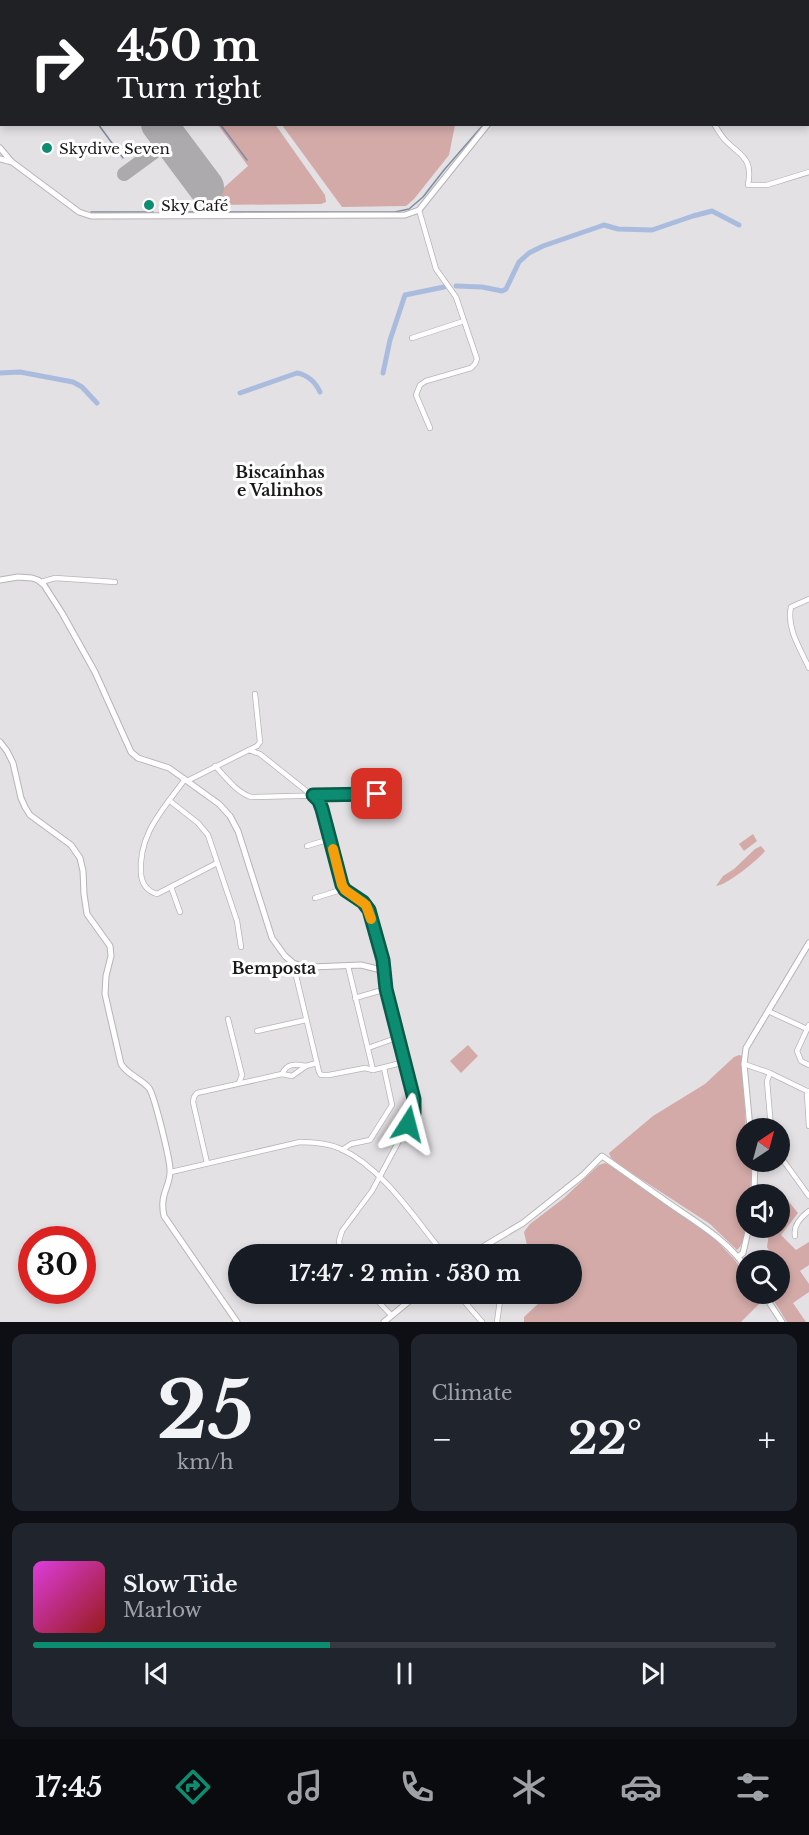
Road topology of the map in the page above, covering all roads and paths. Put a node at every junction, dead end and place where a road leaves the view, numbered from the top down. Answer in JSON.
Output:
{"nodes":[{"id":1,"x":486,"y":126,"type":"edge"},
{"id":2,"x":715,"y":126,"type":"edge"},
{"id":3,"x":0,"y":148,"type":"edge"},
{"id":4,"x":0,"y":159,"type":"edge"},
{"id":5,"x":12,"y":162,"type":"junction"},
{"id":6,"x":809,"y":172,"type":"edge"},
{"id":7,"x":419,"y":210,"type":"junction"},
{"id":8,"x":464,"y":321,"type":"junction"},
{"id":9,"x":413,"y":330,"type":"dead end"},
{"id":10,"x":430,"y":428,"type":"dead end"},
{"id":11,"x":0,"y":580,"type":"edge"},
{"id":12,"x":41,"y":582,"type":"junction"},
{"id":13,"x":115,"y":582,"type":"dead end"},
{"id":14,"x":809,"y":599,"type":"edge"},
{"id":15,"x":809,"y":668,"type":"edge"},
{"id":16,"x":255,"y":694,"type":"dead end"},
{"id":17,"x":0,"y":742,"type":"edge"},
{"id":18,"x":249,"y":750,"type":"junction"},
{"id":19,"x":215,"y":766,"type":"junction"},
{"id":20,"x":186,"y":780,"type":"junction"},
{"id":21,"x":377,"y":794,"type":"dead end"},
{"id":22,"x":313,"y":795,"type":"junction"},
{"id":23,"x":170,"y":801,"type":"junction"},
{"id":24,"x":330,"y":839,"type":"junction"},
{"id":25,"x":307,"y":846,"type":"dead end"},
{"id":26,"x":217,"y":863,"type":"junction"},
{"id":27,"x":171,"y":887,"type":"junction"},
{"id":28,"x":345,"y":890,"type":"junction"},
{"id":29,"x":315,"y":898,"type":"dead end"},
{"id":30,"x":180,"y":912,"type":"dead end"},
{"id":31,"x":809,"y":943,"type":"edge"},
{"id":32,"x":241,"y":947,"type":"dead end"},
{"id":33,"x":293,"y":963,"type":"junction"},
{"id":34,"x":348,"y":966,"type":"junction"},
{"id":35,"x":386,"y":971,"type":"junction"},
{"id":36,"x":386,"y":989,"type":"junction"},
{"id":37,"x":356,"y":998,"type":"junction"},
{"id":38,"x":768,"y":1011,"type":"junction"},
{"id":39,"x":228,"y":1019,"type":"dead end"},
{"id":40,"x":306,"y":1020,"type":"junction"},
{"id":41,"x":808,"y":1027,"type":"edge"},
{"id":42,"x":257,"y":1031,"type":"dead end"},
{"id":43,"x":399,"y":1037,"type":"junction"},
{"id":44,"x":368,"y":1048,"type":"junction"},
{"id":45,"x":405,"y":1062,"type":"junction"},
{"id":46,"x":317,"y":1063,"type":"junction"},
{"id":47,"x":744,"y":1064,"type":"junction"},
{"id":48,"x":809,"y":1065,"type":"edge"},
{"id":49,"x":306,"y":1066,"type":"junction"},
{"id":50,"x":384,"y":1068,"type":"junction"},
{"id":51,"x":373,"y":1070,"type":"junction"},
{"id":52,"x":770,"y":1073,"type":"junction"},
{"id":53,"x":282,"y":1074,"type":"junction"},
{"id":54,"x":239,"y":1083,"type":"junction"},
{"id":55,"x":809,"y":1092,"type":"edge"},
{"id":56,"x":749,"y":1118,"type":"edge"},
{"id":57,"x":770,"y":1118,"type":"edge"},
{"id":58,"x":809,"y":1126,"type":"edge"},
{"id":59,"x":342,"y":1150,"type":"junction"},
{"id":60,"x":207,"y":1163,"type":"junction"},
{"id":61,"x":790,"y":1170,"type":"edge"},
{"id":62,"x":171,"y":1172,"type":"junction"},
{"id":63,"x":380,"y":1177,"type":"junction"},
{"id":64,"x":809,"y":1196,"type":"edge"},
{"id":65,"x":809,"y":1211,"type":"edge"},
{"id":66,"x":795,"y":1236,"type":"dead end"},
{"id":67,"x":340,"y":1244,"type":"edge"},
{"id":68,"x":436,"y":1244,"type":"edge"},
{"id":69,"x":488,"y":1244,"type":"edge"},
{"id":70,"x":736,"y":1255,"type":"edge"},
{"id":71,"x":380,"y":1304,"type":"edge"},
{"id":72,"x":404,"y":1304,"type":"edge"},
{"id":73,"x":466,"y":1304,"type":"edge"},
{"id":74,"x":499,"y":1304,"type":"edge"},
{"id":75,"x":770,"y":1304,"type":"edge"},
{"id":76,"x":391,"y":1315,"type":"junction"},
{"id":77,"x":237,"y":1322,"type":"edge"},
{"id":78,"x":384,"y":1322,"type":"edge"},
{"id":79,"x":482,"y":1322,"type":"edge"},
{"id":80,"x":496,"y":1322,"type":"edge"},
{"id":81,"x":782,"y":1322,"type":"edge"}],
"edges":[{"from":1,"to":7,"type":"street"},
{"from":2,"to":6,"type":"street"},
{"from":3,"to":5,"type":"street"},
{"from":4,"to":5,"type":"street"},
{"from":5,"to":7,"type":"street"},
{"from":7,"to":8,"type":"street"},
{"from":8,"to":9,"type":"street"},
{"from":8,"to":10,"type":"street"},
{"from":11,"to":12,"type":"street"},
{"from":12,"to":13,"type":"street"},
{"from":12,"to":20,"type":"street"},
{"from":14,"to":15,"type":"street"},
{"from":16,"to":18,"type":"street"},
{"from":17,"to":62,"type":"street"},
{"from":18,"to":19,"type":"street"},
{"from":18,"to":22,"type":"street"},
{"from":19,"to":20,"type":"street"},
{"from":19,"to":22,"type":"street"},
{"from":20,"to":23,"type":"street"},
{"from":20,"to":33,"type":"street"},
{"from":21,"to":22,"type":"street"},
{"from":22,"to":24,"type":"street"},
{"from":23,"to":26,"type":"street"},
{"from":23,"to":27,"type":"street"},
{"from":24,"to":25,"type":"street"},
{"from":24,"to":28,"type":"street"},
{"from":26,"to":27,"type":"street"},
{"from":26,"to":32,"type":"street"},
{"from":27,"to":30,"type":"street"},
{"from":28,"to":29,"type":"street"},
{"from":28,"to":35,"type":"street"},
{"from":31,"to":38,"type":"street"},
{"from":33,"to":34,"type":"street"},
{"from":33,"to":40,"type":"street"},
{"from":34,"to":35,"type":"street"},
{"from":34,"to":37,"type":"street"},
{"from":35,"to":36,"type":"street"},
{"from":36,"to":37,"type":"street"},
{"from":36,"to":43,"type":"street"},
{"from":37,"to":44,"type":"street"},
{"from":38,"to":41,"type":"street"},
{"from":38,"to":47,"type":"street"},
{"from":39,"to":54,"type":"street"},
{"from":40,"to":42,"type":"street"},
{"from":40,"to":46,"type":"street"},
{"from":41,"to":48,"type":"street"},
{"from":43,"to":44,"type":"street"},
{"from":43,"to":45,"type":"street"},
{"from":44,"to":51,"type":"street"},
{"from":45,"to":50,"type":"street"},
{"from":45,"to":63,"type":"street"},
{"from":46,"to":49,"type":"street"},
{"from":46,"to":51,"type":"street"},
{"from":47,"to":52,"type":"street"},
{"from":47,"to":56,"type":"street"},
{"from":49,"to":53,"type":"street"},
{"from":49,"to":53,"type":"street"},
{"from":50,"to":51,"type":"street"},
{"from":50,"to":59,"type":"street"},
{"from":52,"to":55,"type":"street"},
{"from":52,"to":57,"type":"street"},
{"from":53,"to":54,"type":"street"},
{"from":54,"to":60,"type":"street"},
{"from":55,"to":58,"type":"street"},
{"from":59,"to":60,"type":"street"},
{"from":59,"to":63,"type":"street"},
{"from":60,"to":62,"type":"street"},
{"from":61,"to":64,"type":"street"},
{"from":62,"to":77,"type":"street"},
{"from":63,"to":67,"type":"street"},
{"from":63,"to":68,"type":"street"},
{"from":65,"to":66,"type":"street"},
{"from":69,"to":70,"type":"street"},
{"from":71,"to":76,"type":"street"},
{"from":72,"to":76,"type":"street"},
{"from":73,"to":79,"type":"street"},
{"from":74,"to":80,"type":"street"},
{"from":75,"to":81,"type":"street"},
{"from":76,"to":78,"type":"street"}]}
